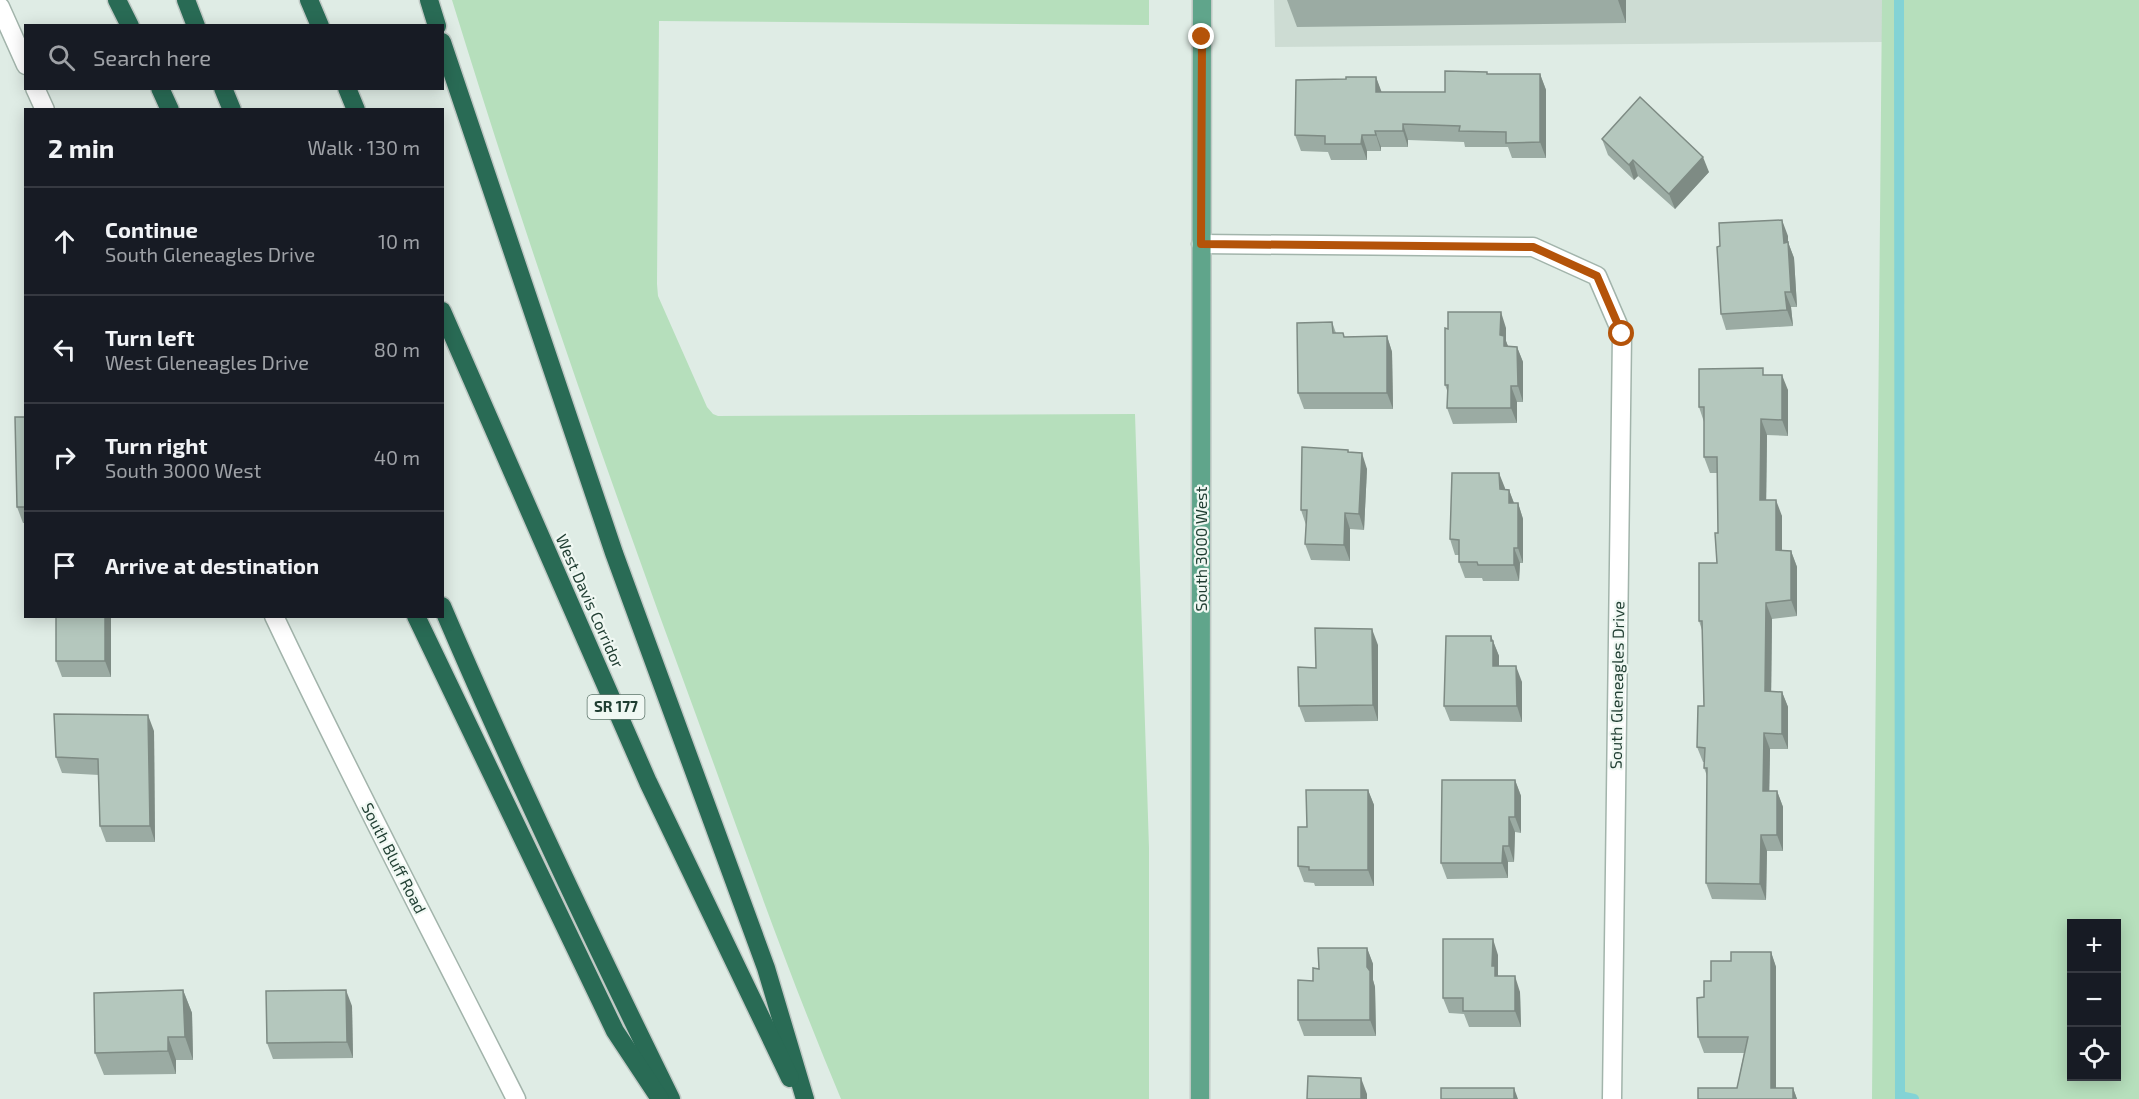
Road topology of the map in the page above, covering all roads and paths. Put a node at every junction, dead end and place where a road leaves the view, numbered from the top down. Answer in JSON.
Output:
{"nodes":[{"id":1,"x":117,"y":0,"type":"edge"},
{"id":2,"x":186,"y":0,"type":"edge"},
{"id":3,"x":309,"y":0,"type":"edge"},
{"id":4,"x":429,"y":0,"type":"edge"},
{"id":5,"x":1202,"y":0,"type":"edge"},
{"id":6,"x":0,"y":7,"type":"edge"},
{"id":7,"x":128,"y":24,"type":"edge"},
{"id":8,"x":195,"y":24,"type":"edge"},
{"id":9,"x":319,"y":24,"type":"edge"},
{"id":10,"x":436,"y":24,"type":"edge"},
{"id":11,"x":444,"y":48,"type":"edge"},
{"id":12,"x":24,"y":61,"type":"edge"},
{"id":13,"x":36,"y":90,"type":"edge"},
{"id":14,"x":161,"y":90,"type":"edge"},
{"id":15,"x":224,"y":90,"type":"edge"},
{"id":16,"x":348,"y":90,"type":"edge"},
{"id":17,"x":44,"y":108,"type":"edge"},
{"id":18,"x":169,"y":108,"type":"edge"},
{"id":19,"x":231,"y":108,"type":"edge"},
{"id":20,"x":355,"y":108,"type":"edge"},
{"id":21,"x":1201,"y":244,"type":"junction"},
{"id":22,"x":444,"y":316,"type":"edge"},
{"id":23,"x":444,"y":611,"type":"edge"},
{"id":24,"x":275,"y":618,"type":"edge"},
{"id":25,"x":417,"y":618,"type":"edge"},
{"id":26,"x":516,"y":1099,"type":"edge"},
{"id":27,"x":660,"y":1099,"type":"edge"},
{"id":28,"x":671,"y":1099,"type":"edge"},
{"id":29,"x":800,"y":1099,"type":"edge"},
{"id":30,"x":805,"y":1099,"type":"edge"},
{"id":31,"x":1200,"y":1099,"type":"edge"},
{"id":32,"x":1612,"y":1099,"type":"edge"}],
"edges":[{"from":1,"to":7,"type":"highway"},
{"from":2,"to":8,"type":"highway"},
{"from":3,"to":9,"type":"highway"},
{"from":4,"to":10,"type":"highway"},
{"from":5,"to":21,"type":"main road","name":"South 3000 West"},
{"from":6,"to":12,"type":"street"},
{"from":11,"to":30,"type":"highway"},
{"from":13,"to":17,"type":"street"},
{"from":14,"to":18,"type":"highway"},
{"from":15,"to":19,"type":"highway"},
{"from":16,"to":20,"type":"highway"},
{"from":21,"to":31,"type":"main road","name":"South 3000 West"},
{"from":21,"to":32,"type":"street","name":"South Gleneagles Drive"},
{"from":22,"to":29,"type":"highway","name":"West Davis Corridor","number":"SR 177"},
{"from":23,"to":28,"type":"highway"},
{"from":24,"to":26,"type":"street","name":"South Bluff Road"},
{"from":25,"to":27,"type":"highway"}]}
